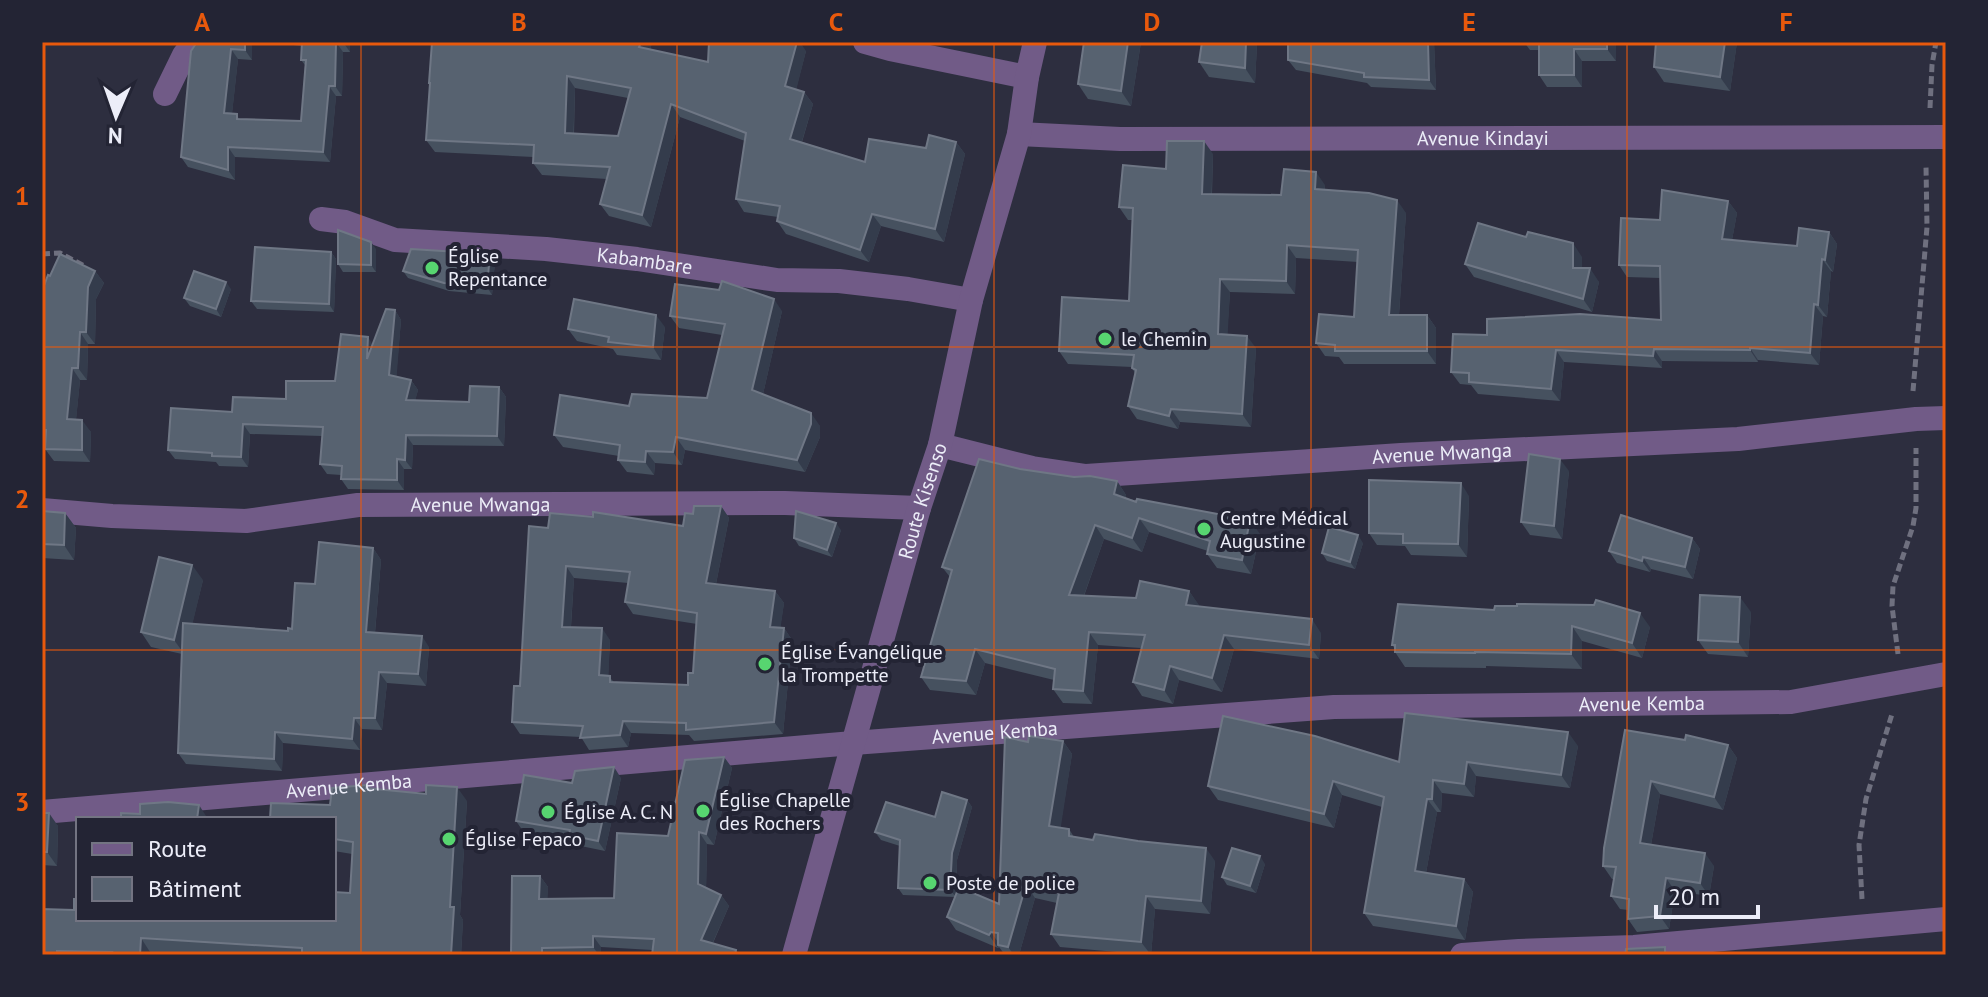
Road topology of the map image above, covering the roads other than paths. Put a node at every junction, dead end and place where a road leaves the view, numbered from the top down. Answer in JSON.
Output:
{"nodes":[{"id":1,"x":194,"y":42,"type":"edge"},
{"id":2,"x":865,"y":42,"type":"edge"},
{"id":3,"x":1035,"y":42,"type":"edge"},
{"id":4,"x":1027,"y":77,"type":"junction"},
{"id":5,"x":165,"y":94,"type":"dead end"},
{"id":6,"x":1019,"y":134,"type":"junction"},
{"id":7,"x":1937,"y":137,"type":"edge"},
{"id":8,"x":321,"y":219,"type":"dead end"},
{"id":9,"x":971,"y":300,"type":"junction"},
{"id":10,"x":1946,"y":418,"type":"edge"},
{"id":11,"x":940,"y":445,"type":"junction"},
{"id":12,"x":919,"y":508,"type":"junction"},
{"id":13,"x":42,"y":510,"type":"edge"},
{"id":14,"x":1946,"y":674,"type":"edge"},
{"id":15,"x":853,"y":743,"type":"junction"},
{"id":16,"x":42,"y":812,"type":"edge"},
{"id":17,"x":1946,"y":919,"type":"edge"},
{"id":18,"x":794,"y":955,"type":"edge"},
{"id":19,"x":1462,"y":955,"type":"edge"}],
"edges":[{"from":1,"to":5,"type":"street"},
{"from":2,"to":4,"type":"street"},
{"from":3,"to":4,"type":"street","name":"Route Kisenso"},
{"from":4,"to":6,"type":"street","name":"Route Kisenso"},
{"from":6,"to":7,"type":"street","name":"Avenue Kindayi"},
{"from":6,"to":9,"type":"street","name":"Route Kisenso"},
{"from":8,"to":9,"type":"street","name":"Kabambare"},
{"from":9,"to":11,"type":"street","name":"Route Kisenso"},
{"from":10,"to":11,"type":"street","name":"Avenue Mwanga"},
{"from":11,"to":12,"type":"street","name":"Route Kisenso"},
{"from":12,"to":13,"type":"street","name":"Avenue Mwanga"},
{"from":12,"to":15,"type":"street","name":"Route Kisenso"},
{"from":14,"to":15,"type":"street","name":"Avenue Kemba"},
{"from":15,"to":16,"type":"street","name":"Avenue Kemba"},
{"from":15,"to":18,"type":"street","name":"Route Kisenso"},
{"from":17,"to":19,"type":"street"}]}
